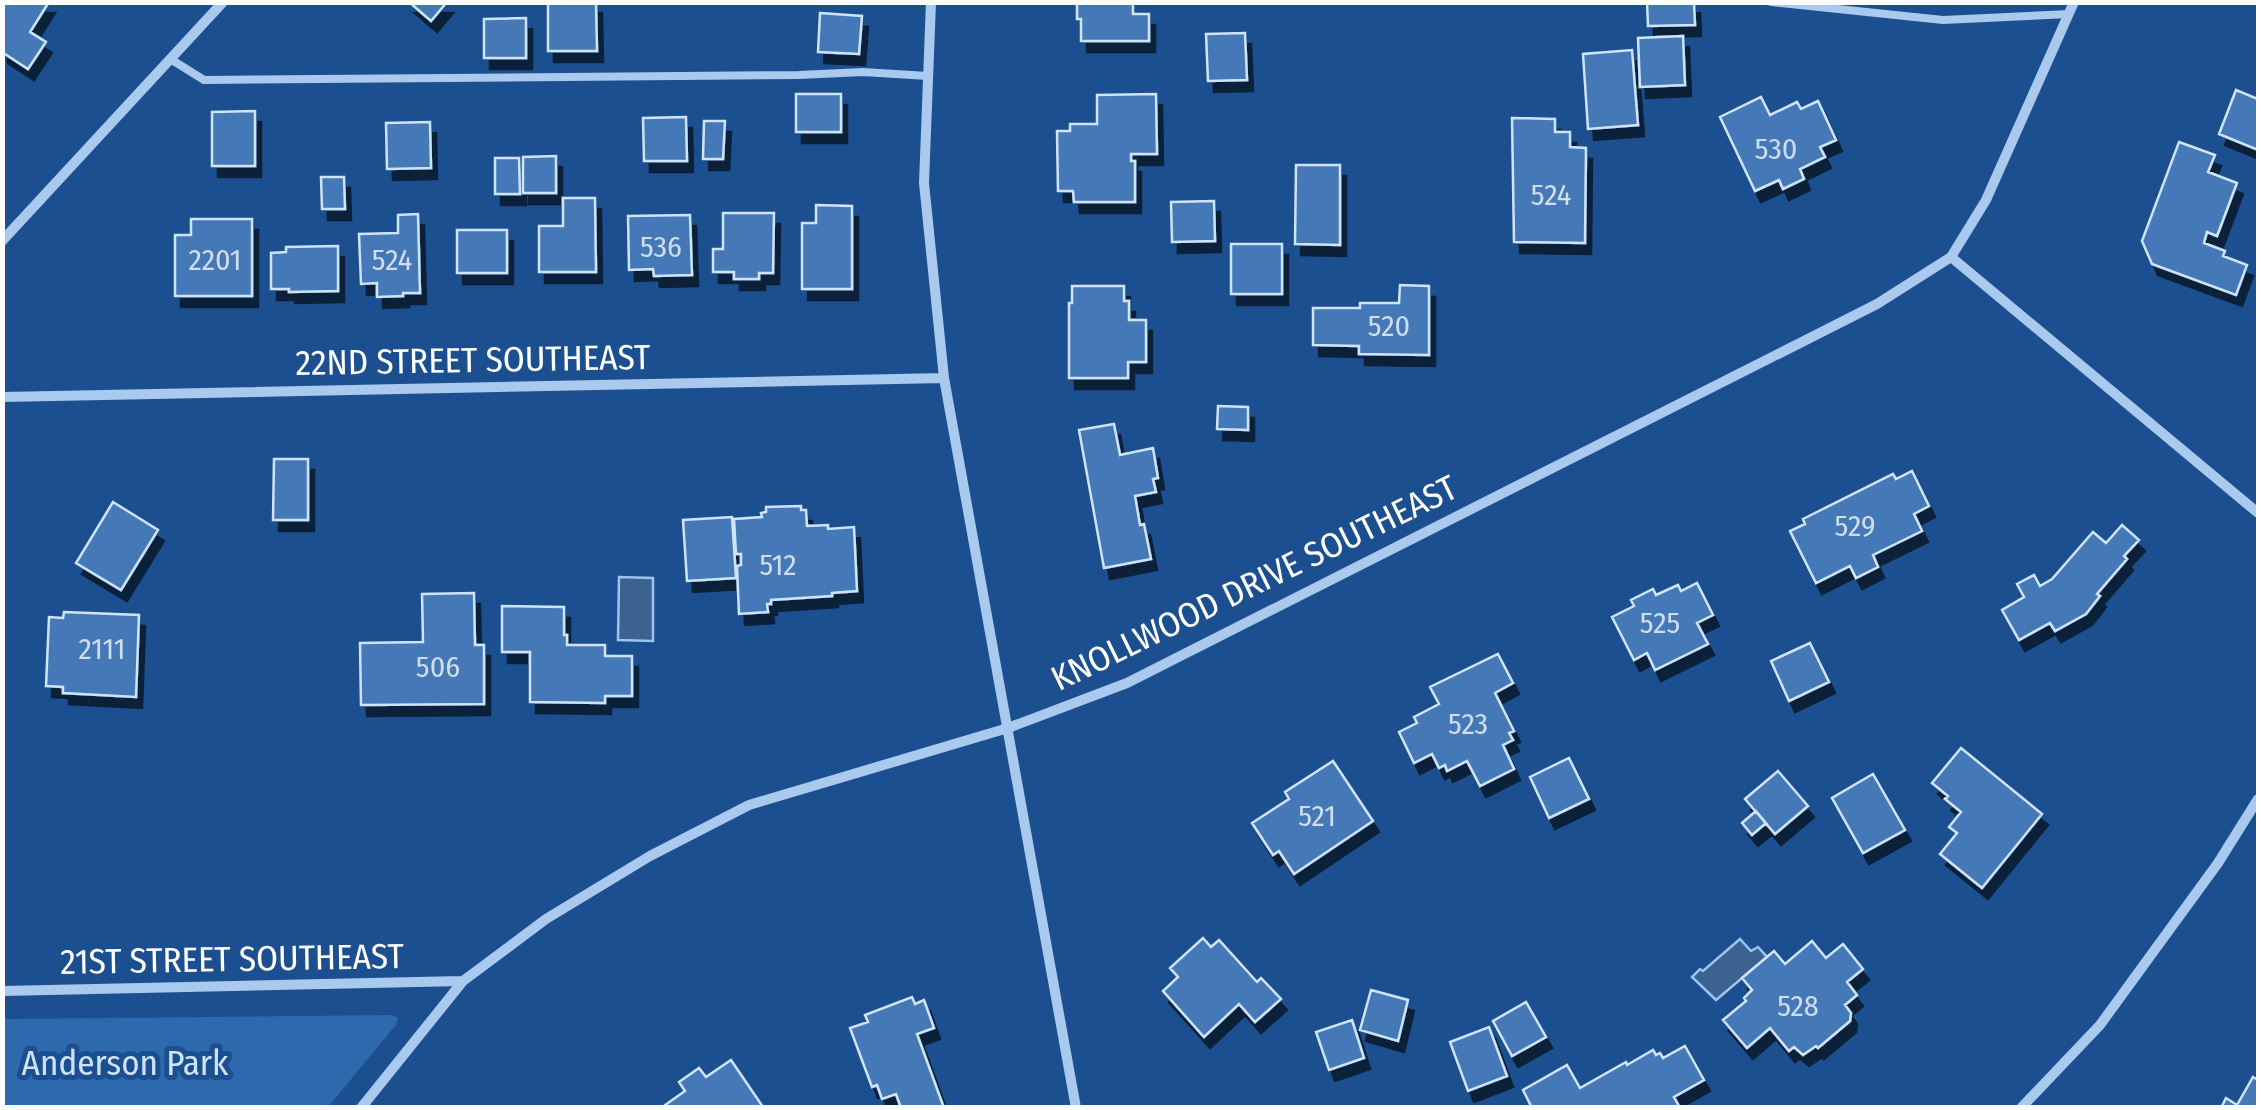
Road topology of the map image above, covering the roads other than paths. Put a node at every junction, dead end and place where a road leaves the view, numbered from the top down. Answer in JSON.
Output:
{"nodes":[{"id":1,"x":224,"y":2,"type":"edge"},
{"id":2,"x":930,"y":2,"type":"edge"},
{"id":3,"x":1771,"y":2,"type":"edge"},
{"id":4,"x":2072,"y":8,"type":"edge"},
{"id":5,"x":172,"y":60,"type":"junction"},
{"id":6,"x":928,"y":76,"type":"junction"},
{"id":7,"x":2,"y":240,"type":"edge"},
{"id":8,"x":1951,"y":257,"type":"junction"},
{"id":9,"x":944,"y":378,"type":"junction"},
{"id":10,"x":2,"y":398,"type":"edge"},
{"id":11,"x":2258,"y":513,"type":"edge"},
{"id":12,"x":1008,"y":728,"type":"junction"},
{"id":13,"x":2258,"y":799,"type":"edge"},
{"id":14,"x":463,"y":981,"type":"junction"},
{"id":15,"x":2,"y":991,"type":"edge"},
{"id":16,"x":2023,"y":1106,"type":"edge"},
{"id":17,"x":361,"y":1108,"type":"edge"},
{"id":18,"x":1076,"y":1108,"type":"edge"}],
"edges":[{"from":1,"to":5,"type":"street"},
{"from":2,"to":6,"type":"street"},
{"from":3,"to":4,"type":"lane"},
{"from":4,"to":8,"type":"street","name":"KNOLLWOOD DRIVE SOUTHEAST"},
{"from":5,"to":6,"type":"lane"},
{"from":5,"to":7,"type":"street"},
{"from":6,"to":9,"type":"street"},
{"from":8,"to":11,"type":"street"},
{"from":8,"to":12,"type":"street","name":"KNOLLWOOD DRIVE SOUTHEAST"},
{"from":9,"to":10,"type":"street","name":"22ND STREET SOUTHEAST"},
{"from":9,"to":12,"type":"street"},
{"from":12,"to":14,"type":"street","name":"KNOLLWOOD DRIVE SOUTHEAST"},
{"from":12,"to":18,"type":"street"},
{"from":13,"to":16,"type":"street"},
{"from":14,"to":15,"type":"street","name":"21ST STREET SOUTHEAST"},
{"from":14,"to":17,"type":"street","name":"KNOLLWOOD DRIVE SOUTHEAST"}]}
